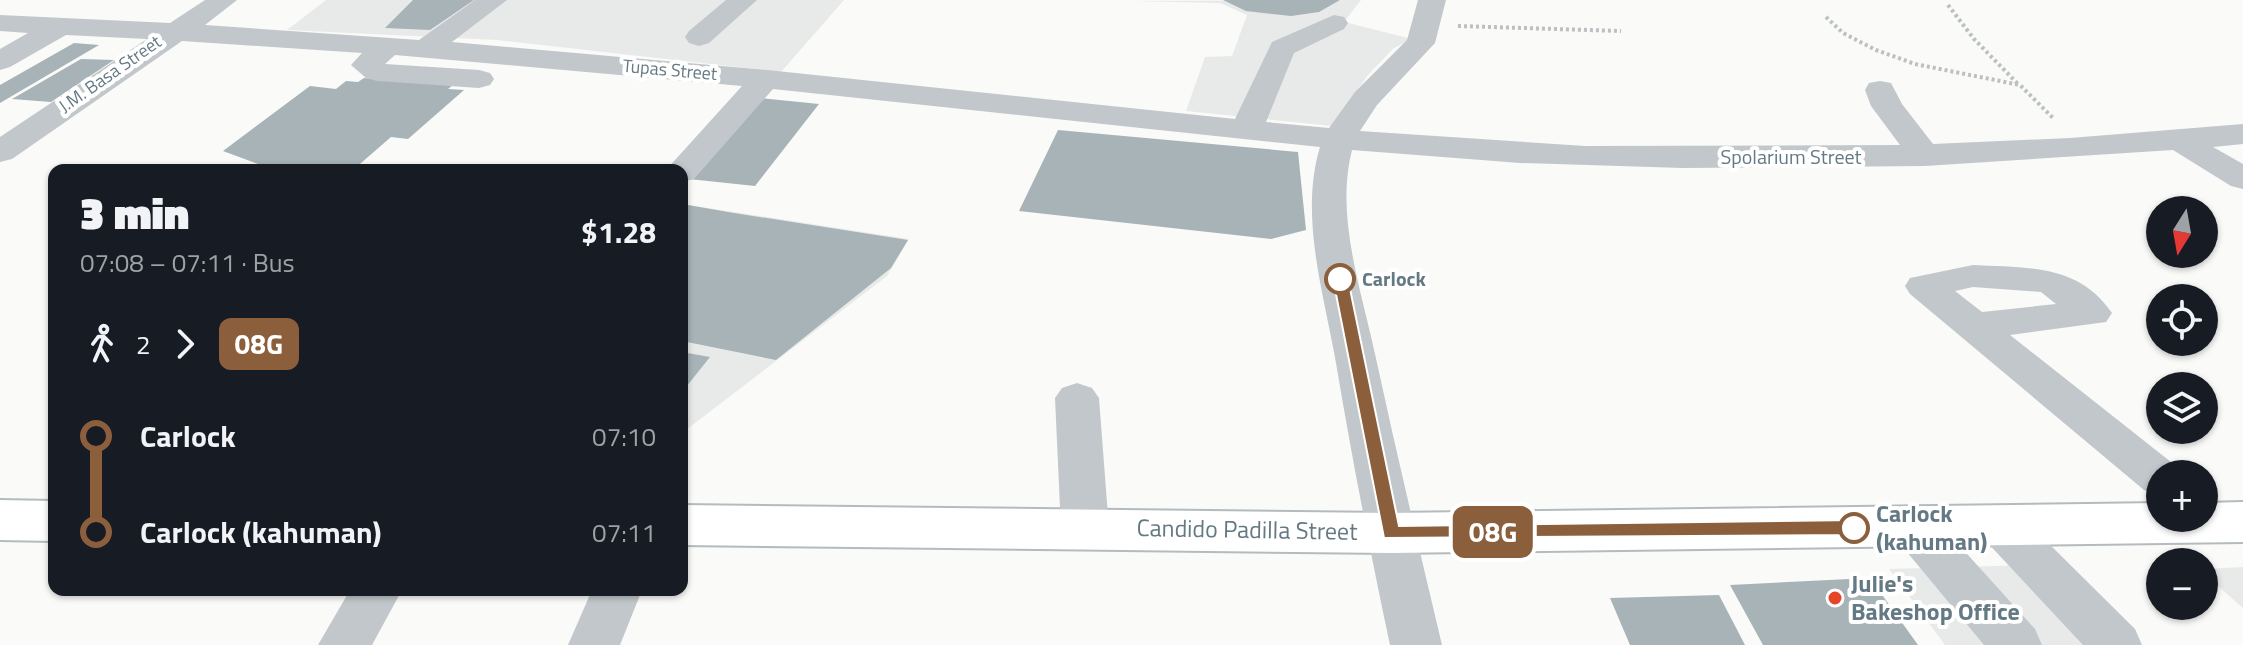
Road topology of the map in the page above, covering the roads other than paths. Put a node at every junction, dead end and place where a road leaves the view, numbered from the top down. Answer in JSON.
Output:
{"nodes":[{"id":1,"x":223,"y":0,"type":"edge"},
{"id":2,"x":493,"y":0,"type":"edge"},
{"id":3,"x":743,"y":0,"type":"edge"},
{"id":4,"x":1429,"y":11,"type":"edge"},
{"id":5,"x":0,"y":23,"type":"edge"},
{"id":6,"x":1334,"y":23,"type":"dead end"},
{"id":7,"x":459,"y":24,"type":"junction"},
{"id":8,"x":60,"y":26,"type":"junction"},
{"id":9,"x":170,"y":33,"type":"junction"},
{"id":10,"x":699,"y":37,"type":"dead end"},
{"id":11,"x":389,"y":45,"type":"junction"},
{"id":12,"x":426,"y":48,"type":"junction"},
{"id":13,"x":0,"y":61,"type":"edge"},
{"id":14,"x":671,"y":70,"type":"junction"},
{"id":15,"x":479,"y":79,"type":"dead end"},
{"id":16,"x":765,"y":79,"type":"junction"},
{"id":17,"x":1880,"y":90,"type":"dead end"},
{"id":18,"x":1247,"y":129,"type":"junction"},
{"id":19,"x":2243,"y":134,"type":"edge"},
{"id":20,"x":1339,"y":138,"type":"junction"},
{"id":21,"x":2181,"y":141,"type":"junction"},
{"id":22,"x":0,"y":152,"type":"edge"},
{"id":23,"x":1925,"y":156,"type":"junction"},
{"id":24,"x":688,"y":165,"type":"edge"},
{"id":25,"x":2243,"y":179,"type":"edge"},
{"id":26,"x":1973,"y":326,"type":"dead end"},
{"id":27,"x":1077,"y":398,"type":"dead end"},
{"id":28,"x":2146,"y":467,"type":"edge"},
{"id":29,"x":0,"y":520,"type":"edge"},
{"id":30,"x":2220,"y":520,"type":"edge"},
{"id":31,"x":48,"y":521,"type":"edge"},
{"id":32,"x":688,"y":525,"type":"edge"},
{"id":33,"x":2001,"y":526,"type":"junction"},
{"id":34,"x":1914,"y":527,"type":"junction"},
{"id":35,"x":1085,"y":529,"type":"junction"},
{"id":36,"x":1391,"y":533,"type":"junction"},
{"id":37,"x":373,"y":596,"type":"edge"},
{"id":38,"x":614,"y":596,"type":"edge"},
{"id":39,"x":344,"y":645,"type":"edge"},
{"id":40,"x":594,"y":645,"type":"edge"},
{"id":41,"x":1416,"y":645,"type":"edge"},
{"id":42,"x":2016,"y":645,"type":"edge"},
{"id":43,"x":2116,"y":645,"type":"edge"}],
"edges":[{"from":1,"to":9,"type":"street","name":"J.M. Basa Street"},
{"from":2,"to":7,"type":"street"},
{"from":3,"to":10,"type":"street"},
{"from":4,"to":20,"type":"street"},
{"from":5,"to":8,"type":"street","name":"Tupas Street"},
{"from":6,"to":18,"type":"street"},
{"from":7,"to":12,"type":"street"},
{"from":7,"to":14,"type":"street"},
{"from":8,"to":9,"type":"street","name":"Tupas Street"},
{"from":8,"to":13,"type":"street"},
{"from":9,"to":11,"type":"street","name":"Tupas Street"},
{"from":9,"to":22,"type":"street","name":"J.M. Basa Street"},
{"from":11,"to":12,"type":"street","name":"Tupas Street"},
{"from":11,"to":15,"type":"street"},
{"from":12,"to":14,"type":"street","name":"Tupas Street"},
{"from":14,"to":16,"type":"street","name":"Tupas Street"},
{"from":16,"to":18,"type":"street","name":"Tupas Street"},
{"from":16,"to":24,"type":"street"},
{"from":17,"to":23,"type":"street"},
{"from":18,"to":20,"type":"street","name":"Tupas Street"},
{"from":19,"to":21,"type":"street","name":"Spolarium Street"},
{"from":20,"to":23,"type":"street","name":"Spolarium Street"},
{"from":20,"to":36,"type":"street"},
{"from":21,"to":23,"type":"street","name":"Spolarium Street"},
{"from":21,"to":25,"type":"street"},
{"from":26,"to":28,"type":"street"},
{"from":27,"to":35,"type":"street"},
{"from":29,"to":31,"type":"main road"},
{"from":30,"to":33,"type":"main road","name":"Candido Padilla Street"},
{"from":32,"to":35,"type":"main road","name":"Candido Padilla Street"},
{"from":33,"to":34,"type":"main road","name":"Candido Padilla Street"},
{"from":33,"to":43,"type":"street"},
{"from":34,"to":36,"type":"main road","name":"Candido Padilla Street"},
{"from":34,"to":42,"type":"street"},
{"from":35,"to":36,"type":"main road","name":"Candido Padilla Street"},
{"from":36,"to":41,"type":"street"},
{"from":37,"to":39,"type":"street"},
{"from":38,"to":40,"type":"street"}]}
